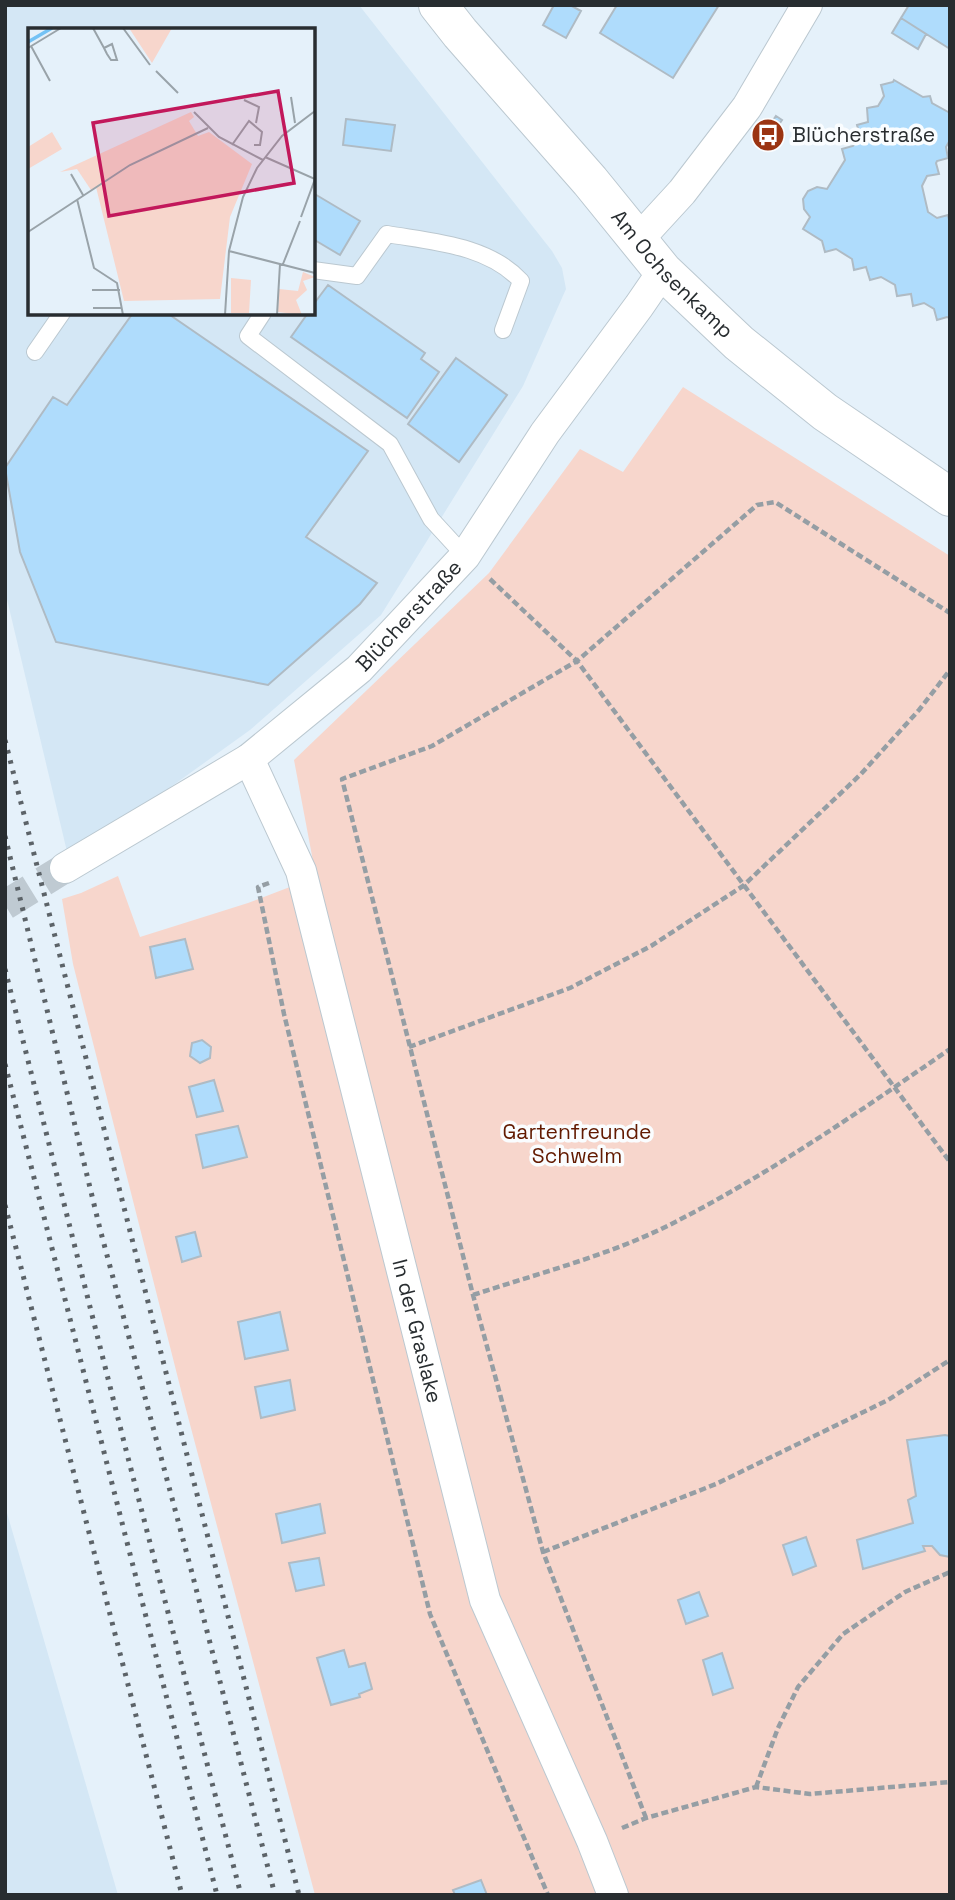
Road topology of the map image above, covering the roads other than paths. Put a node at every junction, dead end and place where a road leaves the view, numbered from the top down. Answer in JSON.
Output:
{"nodes":[{"id":1,"x":438,"y":5,"type":"edge"},
{"id":2,"x":807,"y":5,"type":"edge"},
{"id":3,"x":638,"y":241,"type":"junction"},
{"id":4,"x":315,"y":270,"type":"edge"},
{"id":5,"x":663,"y":271,"type":"junction"},
{"id":6,"x":61,"y":315,"type":"edge"},
{"id":7,"x":262,"y":315,"type":"edge"},
{"id":8,"x":503,"y":330,"type":"dead end"},
{"id":9,"x":35,"y":352,"type":"dead end"},
{"id":10,"x":950,"y":497,"type":"edge"},
{"id":11,"x":465,"y":556,"type":"junction"},
{"id":12,"x":249,"y":759,"type":"junction"},
{"id":13,"x":65,"y":868,"type":"tunnel mouth"},
{"id":14,"x":613,"y":1895,"type":"edge"}],
"edges":[{"from":1,"to":3,"type":"main road","name":"Am Ochsenkamp"},
{"from":2,"to":3,"type":"street"},
{"from":3,"to":5,"type":"main road","name":"Am Ochsenkamp"},
{"from":4,"to":8,"type":"lane"},
{"from":5,"to":10,"type":"main road","name":"Am Ochsenkamp"},
{"from":5,"to":11,"type":"street","name":"Blücherstraße"},
{"from":6,"to":9,"type":"lane"},
{"from":7,"to":11,"type":"lane"},
{"from":11,"to":12,"type":"street","name":"Blücherstraße"},
{"from":12,"to":13,"type":"street","name":"Blücherstraße"},
{"from":12,"to":14,"type":"street","name":"In der Graslake"}]}
